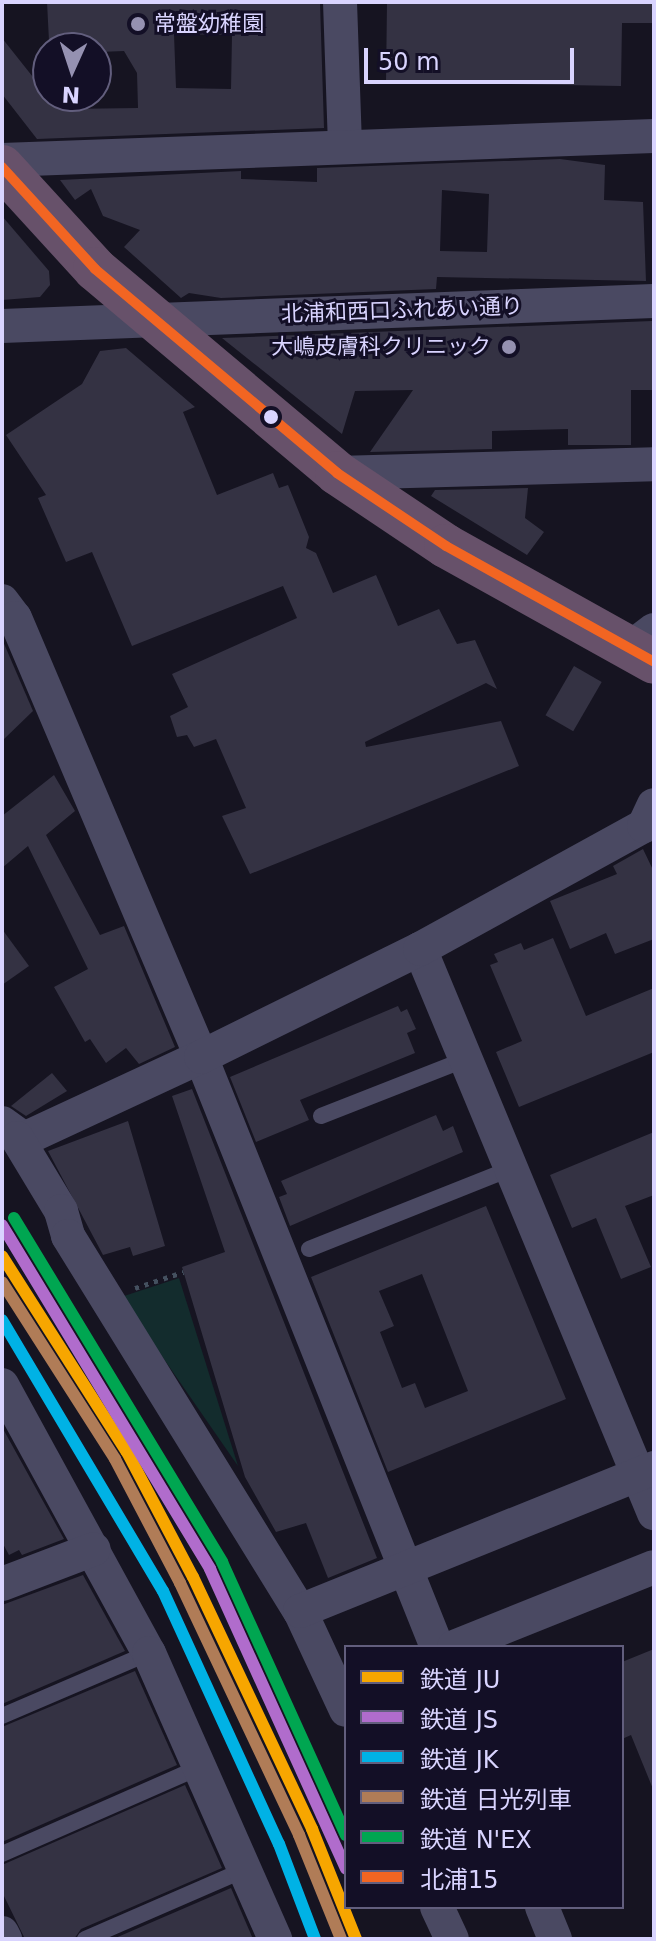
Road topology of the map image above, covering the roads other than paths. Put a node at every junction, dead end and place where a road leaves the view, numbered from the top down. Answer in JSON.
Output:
{"nodes":[{"id":1,"x":340,"y":2,"type":"edge"},
{"id":2,"x":654,"y":136,"type":"edge"},
{"id":3,"x":345,"y":146,"type":"junction"},
{"id":4,"x":2,"y":160,"type":"edge"},
{"id":5,"x":2,"y":167,"type":"edge"},
{"id":6,"x":654,"y":301,"type":"edge"},
{"id":7,"x":151,"y":319,"type":"junction"},
{"id":8,"x":2,"y":326,"type":"edge"},
{"id":9,"x":654,"y":464,"type":"edge"},
{"id":10,"x":337,"y":473,"type":"junction"},
{"id":11,"x":6,"y":616,"type":"edge"},
{"id":12,"x":646,"y":647,"type":"edge"},
{"id":13,"x":651,"y":827,"type":"edge"},
{"id":14,"x":420,"y":949,"type":"junction"},
{"id":15,"x":201,"y":1057,"type":"junction"},
{"id":16,"x":464,"y":1060,"type":"junction"},
{"id":17,"x":321,"y":1116,"type":"dead end"},
{"id":18,"x":9,"y":1131,"type":"edge"},
{"id":19,"x":510,"y":1169,"type":"junction"},
{"id":20,"x":309,"y":1249,"type":"dead end"},
{"id":21,"x":2,"y":1385,"type":"edge"},
{"id":22,"x":646,"y":1472,"type":"edge"},
{"id":23,"x":654,"y":1513,"type":"edge"},
{"id":24,"x":94,"y":1549,"type":"junction"},
{"id":25,"x":403,"y":1567,"type":"junction"},
{"id":26,"x":654,"y":1567,"type":"edge"},
{"id":27,"x":2,"y":1584,"type":"edge"},
{"id":28,"x":300,"y":1611,"type":"junction"},
{"id":29,"x":436,"y":1645,"type":"edge"},
{"id":30,"x":459,"y":1645,"type":"edge"},
{"id":31,"x":149,"y":1653,"type":"junction"},
{"id":32,"x":344,"y":1706,"type":"edge"},
{"id":33,"x":2,"y":1716,"type":"edge"},
{"id":34,"x":200,"y":1767,"type":"junction"},
{"id":35,"x":2,"y":1854,"type":"edge"},
{"id":36,"x":247,"y":1868,"type":"junction"},
{"id":37,"x":438,"y":1909,"type":"edge"},
{"id":38,"x":543,"y":1909,"type":"edge"},
{"id":39,"x":2,"y":1933,"type":"edge"},
{"id":40,"x":5,"y":1939,"type":"edge"},
{"id":41,"x":85,"y":1939,"type":"edge"},
{"id":42,"x":275,"y":1939,"type":"edge"},
{"id":43,"x":452,"y":1939,"type":"edge"},
{"id":44,"x":555,"y":1939,"type":"edge"}],
"edges":[{"from":1,"to":3,"type":"street"},
{"from":2,"to":3,"type":"street"},
{"from":3,"to":4,"type":"street"},
{"from":5,"to":7,"type":"highway"},
{"from":6,"to":7,"type":"street","name":"北浦和西口ふれあい通り"},
{"from":7,"to":8,"type":"street","name":"北浦和西口ふれあい通り"},
{"from":7,"to":10,"type":"highway"},
{"from":9,"to":10,"type":"street"},
{"from":10,"to":12,"type":"highway"},
{"from":11,"to":15,"type":"street"},
{"from":13,"to":14,"type":"street"},
{"from":14,"to":15,"type":"street"},
{"from":14,"to":16,"type":"street"},
{"from":15,"to":18,"type":"street"},
{"from":15,"to":25,"type":"street"},
{"from":16,"to":17,"type":"lane"},
{"from":16,"to":19,"type":"street"},
{"from":18,"to":28,"type":"street"},
{"from":19,"to":20,"type":"lane"},
{"from":19,"to":22,"type":"street"},
{"from":21,"to":24,"type":"street"},
{"from":22,"to":23,"type":"street"},
{"from":22,"to":25,"type":"street"},
{"from":24,"to":27,"type":"street"},
{"from":24,"to":31,"type":"street"},
{"from":25,"to":28,"type":"street"},
{"from":25,"to":29,"type":"street"},
{"from":26,"to":30,"type":"street"},
{"from":28,"to":32,"type":"street"},
{"from":31,"to":33,"type":"lane"},
{"from":31,"to":34,"type":"street"},
{"from":34,"to":35,"type":"lane"},
{"from":34,"to":36,"type":"street"},
{"from":36,"to":41,"type":"lane"},
{"from":36,"to":42,"type":"street"},
{"from":37,"to":43,"type":"street"},
{"from":38,"to":44,"type":"street"},
{"from":39,"to":40,"type":"street"}]}
